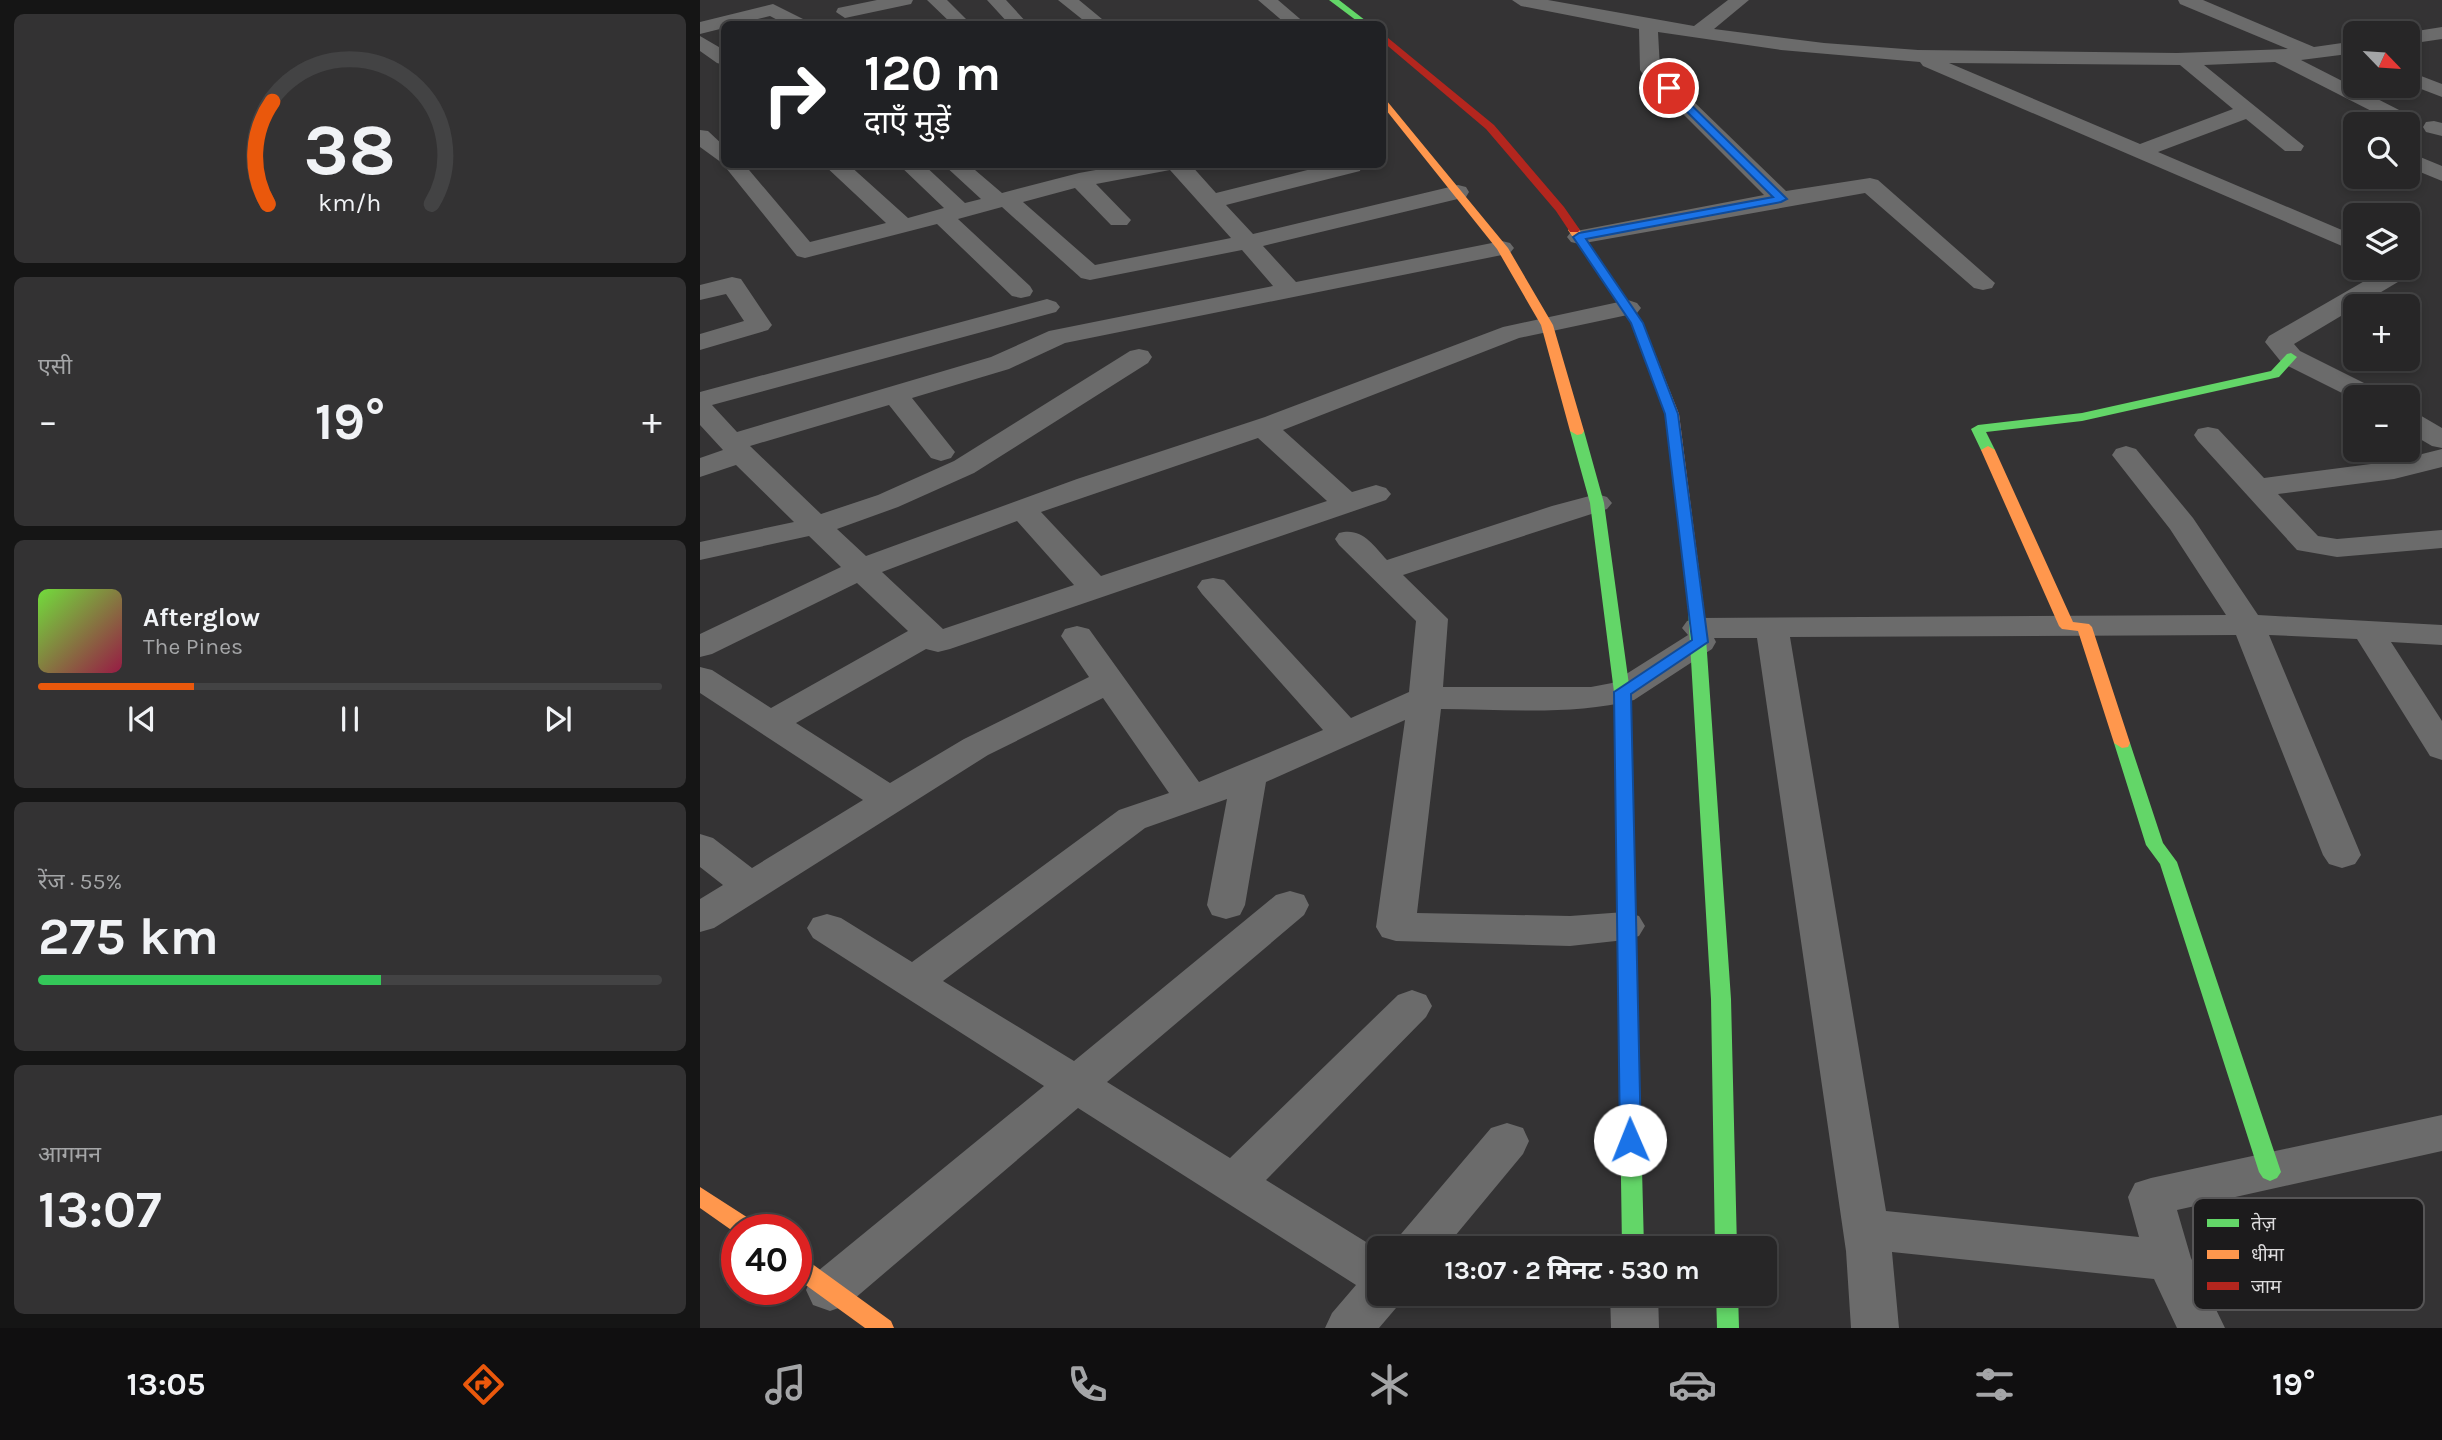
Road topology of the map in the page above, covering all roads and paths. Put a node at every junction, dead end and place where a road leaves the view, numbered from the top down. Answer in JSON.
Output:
{"nodes":[{"id":1,"x":828,"y":0,"type":"edge"},
{"id":2,"x":904,"y":0,"type":"edge"},
{"id":3,"x":936,"y":0,"type":"edge"},
{"id":4,"x":996,"y":0,"type":"edge"},
{"id":5,"x":1067,"y":0,"type":"edge"},
{"id":6,"x":1267,"y":0,"type":"edge"},
{"id":7,"x":1333,"y":0,"type":"edge"},
{"id":8,"x":1525,"y":0,"type":"edge"},
{"id":9,"x":1740,"y":0,"type":"edge"},
{"id":10,"x":2187,"y":0,"type":"edge"},
{"id":11,"x":845,"y":12,"type":"junction"},
{"id":12,"x":728,"y":21,"type":"edge"},
{"id":13,"x":792,"y":21,"type":"edge"},
{"id":14,"x":860,"y":21,"type":"edge"},
{"id":15,"x":959,"y":21,"type":"edge"},
{"id":16,"x":1016,"y":21,"type":"edge"},
{"id":17,"x":1095,"y":21,"type":"edge"},
{"id":18,"x":1293,"y":21,"type":"edge"},
{"id":19,"x":1362,"y":21,"type":"edge"},
{"id":20,"x":721,"y":23,"type":"edge"},
{"id":21,"x":1648,"y":26,"type":"junction"},
{"id":22,"x":700,"y":28,"type":"edge"},
{"id":23,"x":1697,"y":33,"type":"junction"},
{"id":24,"x":2438,"y":37,"type":"edge"},
{"id":25,"x":2420,"y":38,"type":"edge"},
{"id":26,"x":1386,"y":39,"type":"edge"},
{"id":27,"x":700,"y":42,"type":"edge"},
{"id":28,"x":2343,"y":51,"type":"edge"},
{"id":29,"x":2316,"y":53,"type":"junction"},
{"id":30,"x":1913,"y":55,"type":"junction"},
{"id":31,"x":2277,"y":55,"type":"junction"},
{"id":32,"x":721,"y":57,"type":"edge"},
{"id":33,"x":2184,"y":59,"type":"junction"},
{"id":34,"x":2420,"y":82,"type":"edge"},
{"id":35,"x":2442,"y":91,"type":"edge"},
{"id":36,"x":1386,"y":103,"type":"edge"},
{"id":37,"x":2249,"y":110,"type":"junction"},
{"id":38,"x":2388,"y":112,"type":"edge"},
{"id":39,"x":2293,"y":146,"type":"dead end"},
{"id":40,"x":2139,"y":152,"type":"junction"},
{"id":41,"x":2420,"y":164,"type":"edge"},
{"id":42,"x":731,"y":168,"type":"edge"},
{"id":43,"x":838,"y":168,"type":"edge"},
{"id":44,"x":912,"y":168,"type":"edge"},
{"id":45,"x":959,"y":168,"type":"edge"},
{"id":46,"x":1054,"y":168,"type":"edge"},
{"id":47,"x":1145,"y":168,"type":"edge"},
{"id":48,"x":1181,"y":168,"type":"edge"},
{"id":49,"x":1330,"y":168,"type":"edge"},
{"id":50,"x":1298,"y":171,"type":"edge"},
{"id":51,"x":2442,"y":174,"type":"edge"},
{"id":52,"x":1073,"y":182,"type":"junction"},
{"id":53,"x":1458,"y":192,"type":"junction"},
{"id":54,"x":1781,"y":199,"type":"junction"},
{"id":55,"x":1002,"y":200,"type":"junction"},
{"id":56,"x":1213,"y":201,"type":"junction"},
{"id":57,"x":951,"y":214,"type":"junction"},
{"id":58,"x":1119,"y":220,"type":"dead end"},
{"id":59,"x":902,"y":226,"type":"junction"},
{"id":60,"x":1579,"y":237,"type":"junction"},
{"id":61,"x":2343,"y":239,"type":"edge"},
{"id":62,"x":1248,"y":242,"type":"junction"},
{"id":63,"x":1502,"y":248,"type":"junction"},
{"id":64,"x":2384,"y":280,"type":"edge"},
{"id":65,"x":1983,"y":283,"type":"dead end"},
{"id":66,"x":1290,"y":290,"type":"junction"},
{"id":67,"x":1021,"y":291,"type":"dead end"},
{"id":68,"x":700,"y":293,"type":"edge"},
{"id":69,"x":1047,"y":307,"type":"dead end"},
{"id":70,"x":1628,"y":309,"type":"junction"},
{"id":71,"x":1547,"y":325,"type":"junction"},
{"id":72,"x":700,"y":342,"type":"edge"},
{"id":73,"x":1139,"y":356,"type":"dead end"},
{"id":74,"x":2291,"y":357,"type":"junction"},
{"id":75,"x":2346,"y":385,"type":"edge"},
{"id":76,"x":895,"y":394,"type":"junction"},
{"id":77,"x":700,"y":400,"type":"edge"},
{"id":78,"x":700,"y":410,"type":"edge"},
{"id":79,"x":1263,"y":427,"type":"junction"},
{"id":80,"x":2420,"y":427,"type":"edge"},
{"id":81,"x":2208,"y":435,"type":"dead end"},
{"id":82,"x":2442,"y":440,"type":"edge"},
{"id":83,"x":736,"y":448,"type":"junction"},
{"id":84,"x":941,"y":452,"type":"dead end"},
{"id":85,"x":2126,"y":455,"type":"dead end"},
{"id":86,"x":2442,"y":458,"type":"edge"},
{"id":87,"x":700,"y":468,"type":"edge"},
{"id":88,"x":2258,"y":488,"type":"junction"},
{"id":89,"x":1597,"y":503,"type":"junction"},
{"id":90,"x":1022,"y":509,"type":"junction"},
{"id":91,"x":1358,"y":512,"type":"junction"},
{"id":92,"x":817,"y":526,"type":"junction"},
{"id":93,"x":2437,"y":545,"type":"edge"},
{"id":94,"x":700,"y":551,"type":"edge"},
{"id":95,"x":861,"y":569,"type":"junction"},
{"id":96,"x":1381,"y":572,"type":"junction"},
{"id":97,"x":1213,"y":587,"type":"dead end"},
{"id":98,"x":1096,"y":589,"type":"junction"},
{"id":99,"x":2067,"y":626,"type":"junction"},
{"id":100,"x":2249,"y":626,"type":"junction"},
{"id":101,"x":1772,"y":629,"type":"junction"},
{"id":102,"x":2367,"y":630,"type":"junction"},
{"id":103,"x":929,"y":633,"type":"junction"},
{"id":104,"x":1699,"y":635,"type":"junction"},
{"id":105,"x":2442,"y":635,"type":"edge"},
{"id":106,"x":1077,"y":636,"type":"dead end"},
{"id":107,"x":700,"y":647,"type":"edge"},
{"id":108,"x":700,"y":678,"type":"edge"},
{"id":109,"x":1109,"y":681,"type":"junction"},
{"id":110,"x":1622,"y":692,"type":"junction"},
{"id":111,"x":1425,"y":698,"type":"junction"},
{"id":112,"x":770,"y":723,"type":"junction"},
{"id":113,"x":1346,"y":734,"type":"junction"},
{"id":114,"x":2442,"y":748,"type":"edge"},
{"id":115,"x":1249,"y":776,"type":"junction"},
{"id":116,"x":1192,"y":799,"type":"junction"},
{"id":117,"x":890,"y":800,"type":"junction"},
{"id":118,"x":700,"y":847,"type":"edge"},
{"id":119,"x":2342,"y":855,"type":"dead end"},
{"id":120,"x":750,"y":886,"type":"junction"},
{"id":121,"x":1226,"y":905,"type":"dead end"},
{"id":122,"x":1290,"y":905,"type":"dead end"},
{"id":123,"x":700,"y":918,"type":"edge"},
{"id":124,"x":1625,"y":926,"type":"junction"},
{"id":125,"x":827,"y":928,"type":"dead end"},
{"id":126,"x":913,"y":982,"type":"junction"},
{"id":127,"x":1412,"y":1006,"type":"dead end"},
{"id":128,"x":1076,"y":1085,"type":"junction"},
{"id":129,"x":2442,"y":1133,"type":"edge"},
{"id":130,"x":1507,"y":1141,"type":"dead end"},
{"id":131,"x":2270,"y":1172,"type":"junction"},
{"id":132,"x":1233,"y":1184,"type":"junction"},
{"id":133,"x":700,"y":1196,"type":"edge"},
{"id":134,"x":725,"y":1214,"type":"edge"},
{"id":135,"x":1865,"y":1229,"type":"junction"},
{"id":136,"x":1427,"y":1236,"type":"edge"},
{"id":137,"x":1633,"y":1236,"type":"edge"},
{"id":138,"x":1726,"y":1236,"type":"edge"},
{"id":139,"x":2168,"y":1260,"type":"junction"},
{"id":140,"x":1367,"y":1268,"type":"edge"},
{"id":141,"x":812,"y":1277,"type":"edge"},
{"id":142,"x":830,"y":1290,"type":"junction"},
{"id":143,"x":1368,"y":1306,"type":"edge"},
{"id":144,"x":1634,"y":1306,"type":"edge"},
{"id":145,"x":1727,"y":1306,"type":"edge"},
{"id":146,"x":883,"y":1328,"type":"edge"},
{"id":147,"x":1349,"y":1328,"type":"edge"},
{"id":148,"x":1635,"y":1328,"type":"edge"},
{"id":149,"x":1728,"y":1328,"type":"edge"},
{"id":150,"x":1875,"y":1328,"type":"edge"},
{"id":151,"x":2202,"y":1328,"type":"edge"}],
"edges":[{"from":1,"to":11,"type":"street"},
{"from":2,"to":11,"type":"street"},
{"from":3,"to":15,"type":"street"},
{"from":4,"to":16,"type":"street"},
{"from":5,"to":17,"type":"street"},
{"from":6,"to":18,"type":"street"},
{"from":7,"to":19,"type":"street"},
{"from":8,"to":21,"type":"street"},
{"from":9,"to":23,"type":"street"},
{"from":10,"to":29,"type":"street"},
{"from":11,"to":14,"type":"street"},
{"from":12,"to":13,"type":"street"},
{"from":20,"to":22,"type":"street"},
{"from":21,"to":23,"type":"street"},
{"from":21,"to":54,"type":"street"},
{"from":23,"to":30,"type":"street"},
{"from":24,"to":25,"type":"street"},
{"from":26,"to":60,"type":"street"},
{"from":27,"to":32,"type":"street"},
{"from":28,"to":29,"type":"street"},
{"from":29,"to":31,"type":"street"},
{"from":30,"to":33,"type":"street"},
{"from":30,"to":40,"type":"street"},
{"from":31,"to":33,"type":"street"},
{"from":31,"to":38,"type":"street"},
{"from":33,"to":37,"type":"street"},
{"from":34,"to":35,"type":"street"},
{"from":36,"to":53,"type":"street"},
{"from":37,"to":39,"type":"street"},
{"from":37,"to":40,"type":"street"},
{"from":40,"to":61,"type":"street"},
{"from":41,"to":51,"type":"street"},
{"from":42,"to":59,"type":"street"},
{"from":43,"to":59,"type":"street"},
{"from":44,"to":57,"type":"street"},
{"from":45,"to":55,"type":"street"},
{"from":46,"to":52,"type":"street"},
{"from":47,"to":52,"type":"street"},
{"from":48,"to":56,"type":"street"},
{"from":49,"to":50,"type":"street"},
{"from":50,"to":56,"type":"street"},
{"from":52,"to":55,"type":"street"},
{"from":52,"to":58,"type":"street"},
{"from":53,"to":62,"type":"street"},
{"from":53,"to":63,"type":"street"},
{"from":54,"to":60,"type":"street"},
{"from":54,"to":65,"type":"street"},
{"from":55,"to":57,"type":"street"},
{"from":55,"to":62,"type":"street"},
{"from":56,"to":62,"type":"street"},
{"from":57,"to":59,"type":"street"},
{"from":57,"to":67,"type":"street"},
{"from":60,"to":70,"type":"street"},
{"from":62,"to":66,"type":"street"},
{"from":63,"to":66,"type":"street"},
{"from":63,"to":71,"type":"street"},
{"from":64,"to":74,"type":"street"},
{"from":66,"to":76,"type":"street"},
{"from":68,"to":72,"type":"street"},
{"from":69,"to":77,"type":"street"},
{"from":70,"to":71,"type":"street"},
{"from":70,"to":104,"type":"street"},
{"from":71,"to":79,"type":"street"},
{"from":71,"to":89,"type":"street"},
{"from":73,"to":92,"type":"street"},
{"from":74,"to":75,"type":"street"},
{"from":74,"to":99,"type":"street"},
{"from":76,"to":83,"type":"street"},
{"from":76,"to":84,"type":"street"},
{"from":78,"to":83,"type":"street"},
{"from":79,"to":90,"type":"street"},
{"from":79,"to":91,"type":"street"},
{"from":80,"to":82,"type":"street"},
{"from":81,"to":88,"type":"street"},
{"from":83,"to":87,"type":"street"},
{"from":83,"to":92,"type":"street"},
{"from":85,"to":100,"type":"street"},
{"from":86,"to":88,"type":"street"},
{"from":88,"to":93,"type":"street"},
{"from":89,"to":96,"type":"street"},
{"from":89,"to":110,"type":"street"},
{"from":90,"to":95,"type":"street"},
{"from":90,"to":98,"type":"street"},
{"from":91,"to":96,"type":"street"},
{"from":91,"to":98,"type":"street"},
{"from":92,"to":94,"type":"street"},
{"from":92,"to":95,"type":"street"},
{"from":95,"to":103,"type":"street"},
{"from":95,"to":107,"type":"street"},
{"from":96,"to":111,"type":"street"},
{"from":97,"to":113,"type":"street"},
{"from":98,"to":103,"type":"street"},
{"from":99,"to":100,"type":"street"},
{"from":99,"to":101,"type":"street"},
{"from":99,"to":131,"type":"street"},
{"from":100,"to":102,"type":"street"},
{"from":100,"to":119,"type":"street"},
{"from":101,"to":104,"type":"street"},
{"from":101,"to":135,"type":"street"},
{"from":102,"to":105,"type":"street"},
{"from":102,"to":114,"type":"street"},
{"from":103,"to":112,"type":"street"},
{"from":104,"to":110,"type":"street"},
{"from":104,"to":138,"type":"street"},
{"from":106,"to":109,"type":"street"},
{"from":108,"to":112,"type":"street"},
{"from":109,"to":116,"type":"street"},
{"from":109,"to":117,"type":"street"},
{"from":110,"to":111,"type":"street"},
{"from":110,"to":124,"type":"street"},
{"from":111,"to":113,"type":"street"},
{"from":111,"to":124,"type":"street"},
{"from":112,"to":117,"type":"street"},
{"from":113,"to":115,"type":"street"},
{"from":115,"to":116,"type":"street"},
{"from":115,"to":121,"type":"street"},
{"from":116,"to":126,"type":"street"},
{"from":117,"to":120,"type":"street"},
{"from":118,"to":120,"type":"street"},
{"from":120,"to":123,"type":"street"},
{"from":122,"to":128,"type":"street"},
{"from":124,"to":137,"type":"street"},
{"from":125,"to":126,"type":"street"},
{"from":126,"to":128,"type":"street"},
{"from":127,"to":132,"type":"street"},
{"from":128,"to":132,"type":"street"},
{"from":128,"to":142,"type":"street"},
{"from":129,"to":131,"type":"street"},
{"from":130,"to":136,"type":"street"},
{"from":131,"to":139,"type":"street"},
{"from":132,"to":140,"type":"street"},
{"from":133,"to":134,"type":"street"},
{"from":135,"to":139,"type":"street"},
{"from":135,"to":150,"type":"street"},
{"from":139,"to":151,"type":"street"},
{"from":141,"to":142,"type":"street"},
{"from":142,"to":146,"type":"street"},
{"from":143,"to":147,"type":"street"},
{"from":144,"to":148,"type":"street"},
{"from":145,"to":149,"type":"street"}]}
